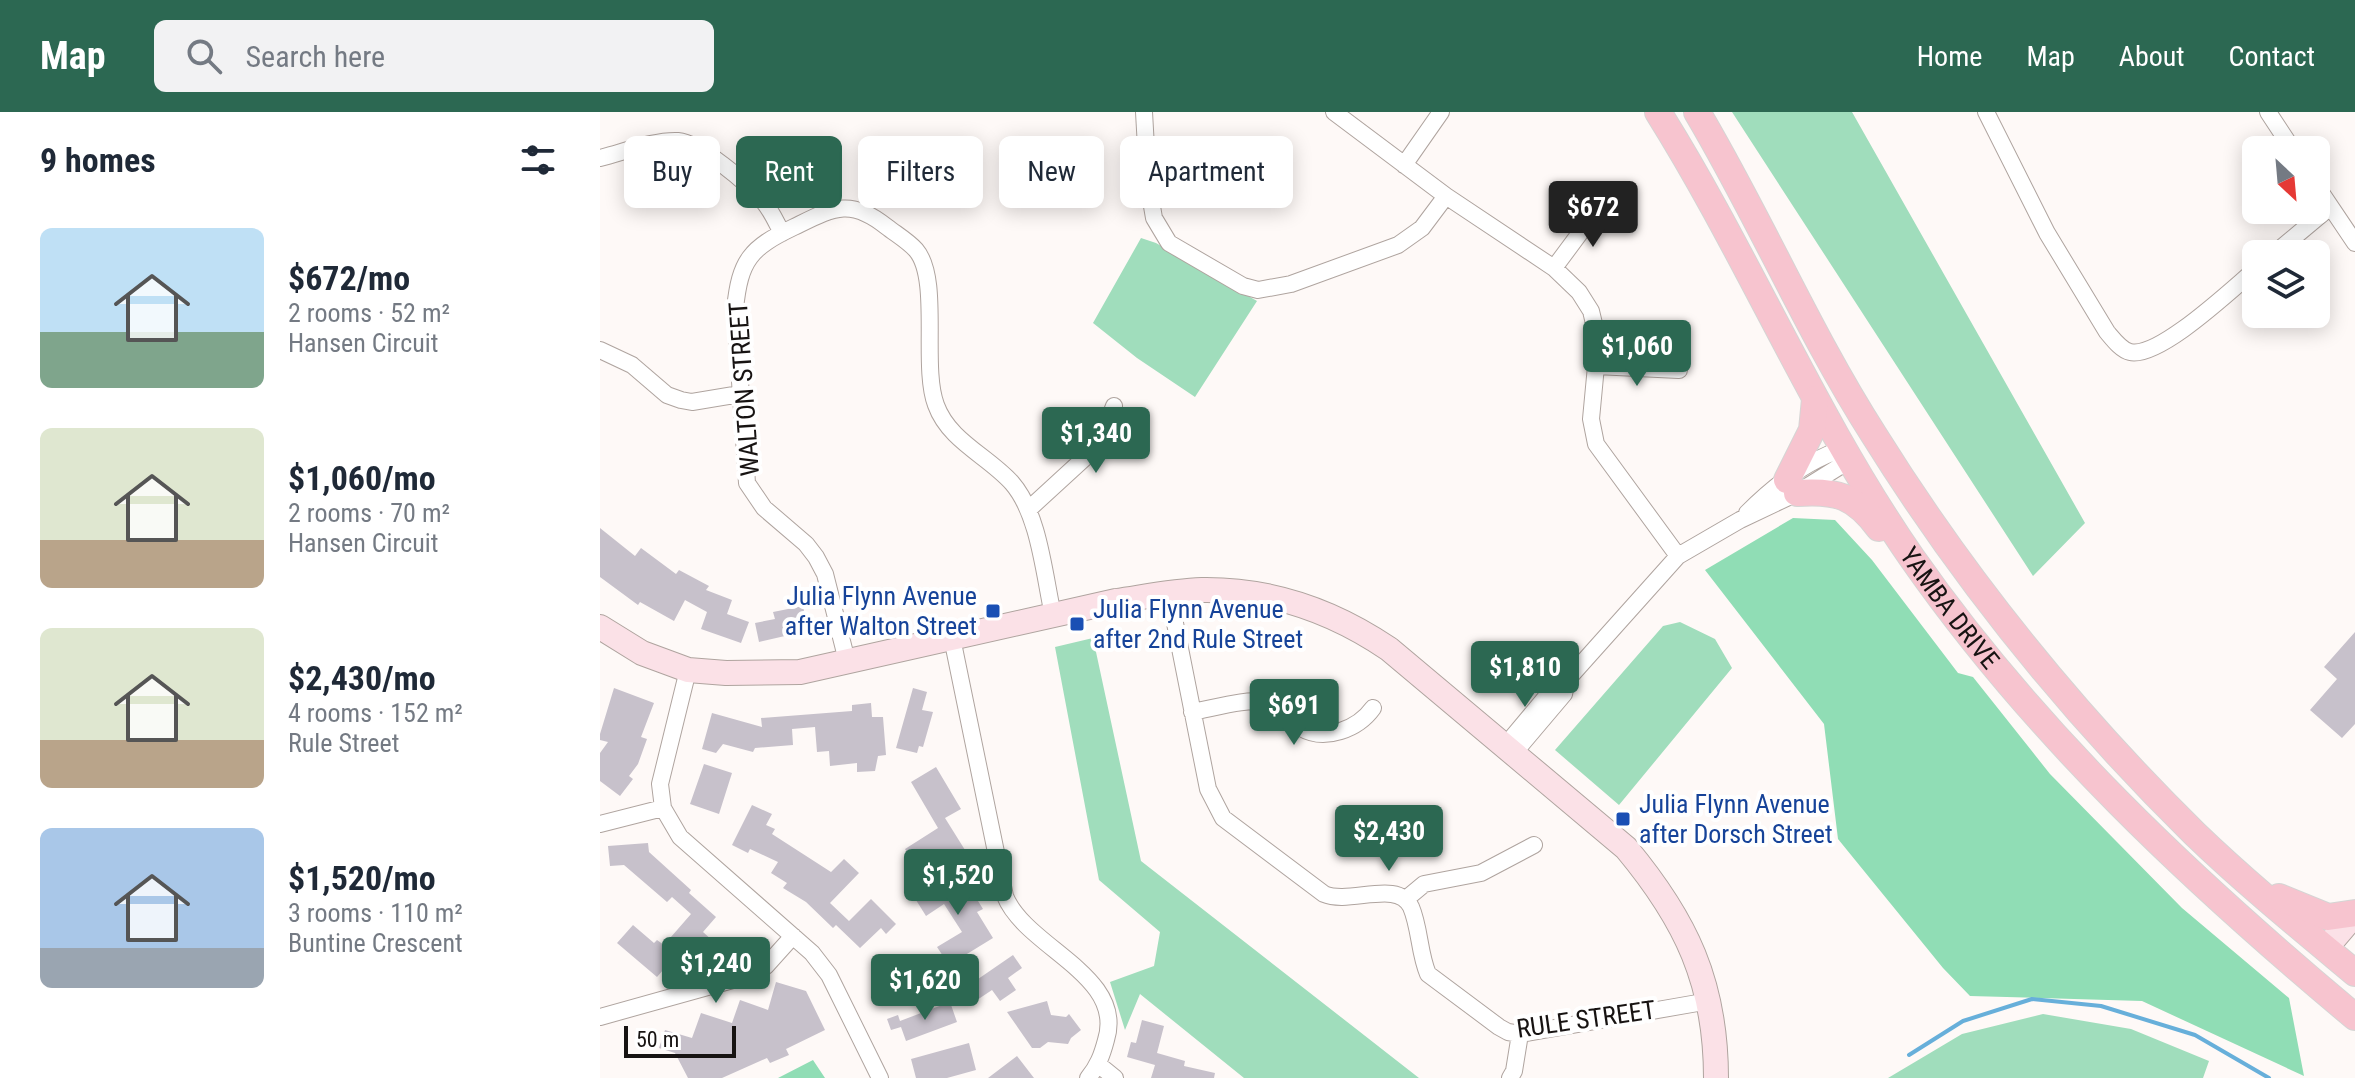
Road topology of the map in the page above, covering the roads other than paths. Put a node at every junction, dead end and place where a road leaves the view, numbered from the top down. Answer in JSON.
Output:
{"nodes":[{"id":1,"x":1144,"y":112,"type":"edge"},
{"id":2,"x":1334,"y":112,"type":"edge"},
{"id":3,"x":1441,"y":112,"type":"edge"},
{"id":4,"x":1658,"y":112,"type":"edge"},
{"id":5,"x":1697,"y":112,"type":"edge"},
{"id":6,"x":1986,"y":112,"type":"edge"},
{"id":7,"x":2268,"y":112,"type":"edge"},
{"id":8,"x":2284,"y":136,"type":"edge"},
{"id":9,"x":600,"y":158,"type":"edge"},
{"id":10,"x":1404,"y":165,"type":"junction"},
{"id":11,"x":1446,"y":196,"type":"junction"},
{"id":12,"x":1600,"y":206,"type":"dead end"},
{"id":13,"x":2330,"y":207,"type":"edge"},
{"id":14,"x":2310,"y":224,"type":"edge"},
{"id":15,"x":782,"y":233,"type":"junction"},
{"id":16,"x":2291,"y":240,"type":"edge"},
{"id":17,"x":2355,"y":243,"type":"edge"},
{"id":18,"x":1554,"y":268,"type":"junction"},
{"id":19,"x":2242,"y":281,"type":"edge"},
{"id":20,"x":600,"y":350,"type":"edge"},
{"id":21,"x":1596,"y":366,"type":"junction"},
{"id":22,"x":1679,"y":370,"type":"dead end"},
{"id":23,"x":740,"y":394,"type":"junction"},
{"id":24,"x":1815,"y":399,"type":"junction"},
{"id":25,"x":1114,"y":406,"type":"dead end"},
{"id":26,"x":1875,"y":437,"type":"junction"},
{"id":27,"x":1847,"y":455,"type":"junction"},
{"id":28,"x":1792,"y":486,"type":"junction"},
{"id":29,"x":1029,"y":509,"type":"junction"},
{"id":30,"x":1911,"y":557,"type":"junction"},
{"id":31,"x":1673,"y":560,"type":"junction"},
{"id":32,"x":1169,"y":593,"type":"junction"},
{"id":33,"x":1053,"y":615,"type":"junction"},
{"id":34,"x":600,"y":627,"type":"edge"},
{"id":35,"x":952,"y":638,"type":"junction"},
{"id":36,"x":847,"y":661,"type":"junction"},
{"id":37,"x":688,"y":670,"type":"junction"},
{"id":38,"x":1373,"y":708,"type":"dead end"},
{"id":39,"x":1192,"y":712,"type":"junction"},
{"id":40,"x":1510,"y":750,"type":"junction"},
{"id":41,"x":663,"y":808,"type":"junction"},
{"id":42,"x":600,"y":824,"type":"edge"},
{"id":43,"x":1534,"y":845,"type":"dead end"},
{"id":44,"x":2244,"y":878,"type":"junction"},
{"id":45,"x":1406,"y":899,"type":"junction"},
{"id":46,"x":2355,"y":914,"type":"edge"},
{"id":47,"x":2355,"y":934,"type":"edge"},
{"id":48,"x":793,"y":936,"type":"junction"},
{"id":49,"x":2339,"y":959,"type":"edge"},
{"id":50,"x":2308,"y":978,"type":"junction"},
{"id":51,"x":1709,"y":1001,"type":"junction"},
{"id":52,"x":600,"y":1017,"type":"edge"},
{"id":53,"x":2355,"y":1017,"type":"edge"},
{"id":54,"x":1520,"y":1034,"type":"junction"},
{"id":55,"x":1093,"y":1071,"type":"edge"},
{"id":56,"x":880,"y":1078,"type":"edge"},
{"id":57,"x":1115,"y":1078,"type":"edge"},
{"id":58,"x":1510,"y":1078,"type":"edge"},
{"id":59,"x":1716,"y":1078,"type":"edge"}],
"edges":[{"from":1,"to":11,"type":"street"},
{"from":2,"to":10,"type":"street"},
{"from":3,"to":10,"type":"street"},
{"from":4,"to":24,"type":"main road","name":"YAMBA DRIVE"},
{"from":5,"to":26,"type":"main road","name":"YAMBA DRIVE"},
{"from":6,"to":19,"type":"street"},
{"from":7,"to":8,"type":"street"},
{"from":9,"to":15,"type":"street"},
{"from":10,"to":11,"type":"street"},
{"from":11,"to":18,"type":"street"},
{"from":12,"to":18,"type":"street"},
{"from":13,"to":17,"type":"street"},
{"from":14,"to":16,"type":"street"},
{"from":15,"to":23,"type":"street","name":"WALTON STREET"},
{"from":15,"to":29,"type":"street","name":"WALTON STREET"},
{"from":18,"to":21,"type":"street"},
{"from":20,"to":23,"type":"street"},
{"from":21,"to":22,"type":"street"},
{"from":21,"to":31,"type":"street"},
{"from":23,"to":36,"type":"street","name":"WALTON STREET"},
{"from":24,"to":27,"type":"main road","name":"YAMBA DRIVE"},
{"from":24,"to":28,"type":"main road"},
{"from":25,"to":29,"type":"street"},
{"from":26,"to":27,"type":"main road"},
{"from":26,"to":44,"type":"main road","name":"YAMBA DRIVE"},
{"from":27,"to":28,"type":"street"},
{"from":27,"to":30,"type":"main road","name":"YAMBA DRIVE"},
{"from":28,"to":30,"type":"main road"},
{"from":28,"to":31,"type":"street"},
{"from":29,"to":33,"type":"street","name":"WALTON STREET"},
{"from":30,"to":50,"type":"main road","name":"YAMBA DRIVE"},
{"from":31,"to":40,"type":"street"},
{"from":32,"to":33,"type":"street"},
{"from":32,"to":39,"type":"street"},
{"from":32,"to":40,"type":"street"},
{"from":33,"to":35,"type":"street"},
{"from":34,"to":37,"type":"street"},
{"from":35,"to":36,"type":"street"},
{"from":35,"to":55,"type":"street"},
{"from":36,"to":37,"type":"street"},
{"from":37,"to":41,"type":"street"},
{"from":38,"to":39,"type":"street"},
{"from":39,"to":45,"type":"street"},
{"from":40,"to":51,"type":"street"},
{"from":41,"to":42,"type":"street"},
{"from":41,"to":48,"type":"street"},
{"from":43,"to":45,"type":"street"},
{"from":44,"to":46,"type":"main road"},
{"from":44,"to":49,"type":"main road"},
{"from":45,"to":54,"type":"street","name":"RULE STREET"},
{"from":46,"to":49,"type":"street"},
{"from":47,"to":49,"type":"street"},
{"from":48,"to":52,"type":"street"},
{"from":48,"to":56,"type":"street"},
{"from":49,"to":50,"type":"main road"},
{"from":50,"to":53,"type":"main road","name":"YAMBA DRIVE"},
{"from":51,"to":54,"type":"street","name":"RULE STREET"},
{"from":51,"to":59,"type":"street"},
{"from":54,"to":58,"type":"street"},
{"from":55,"to":57,"type":"street"}]}
